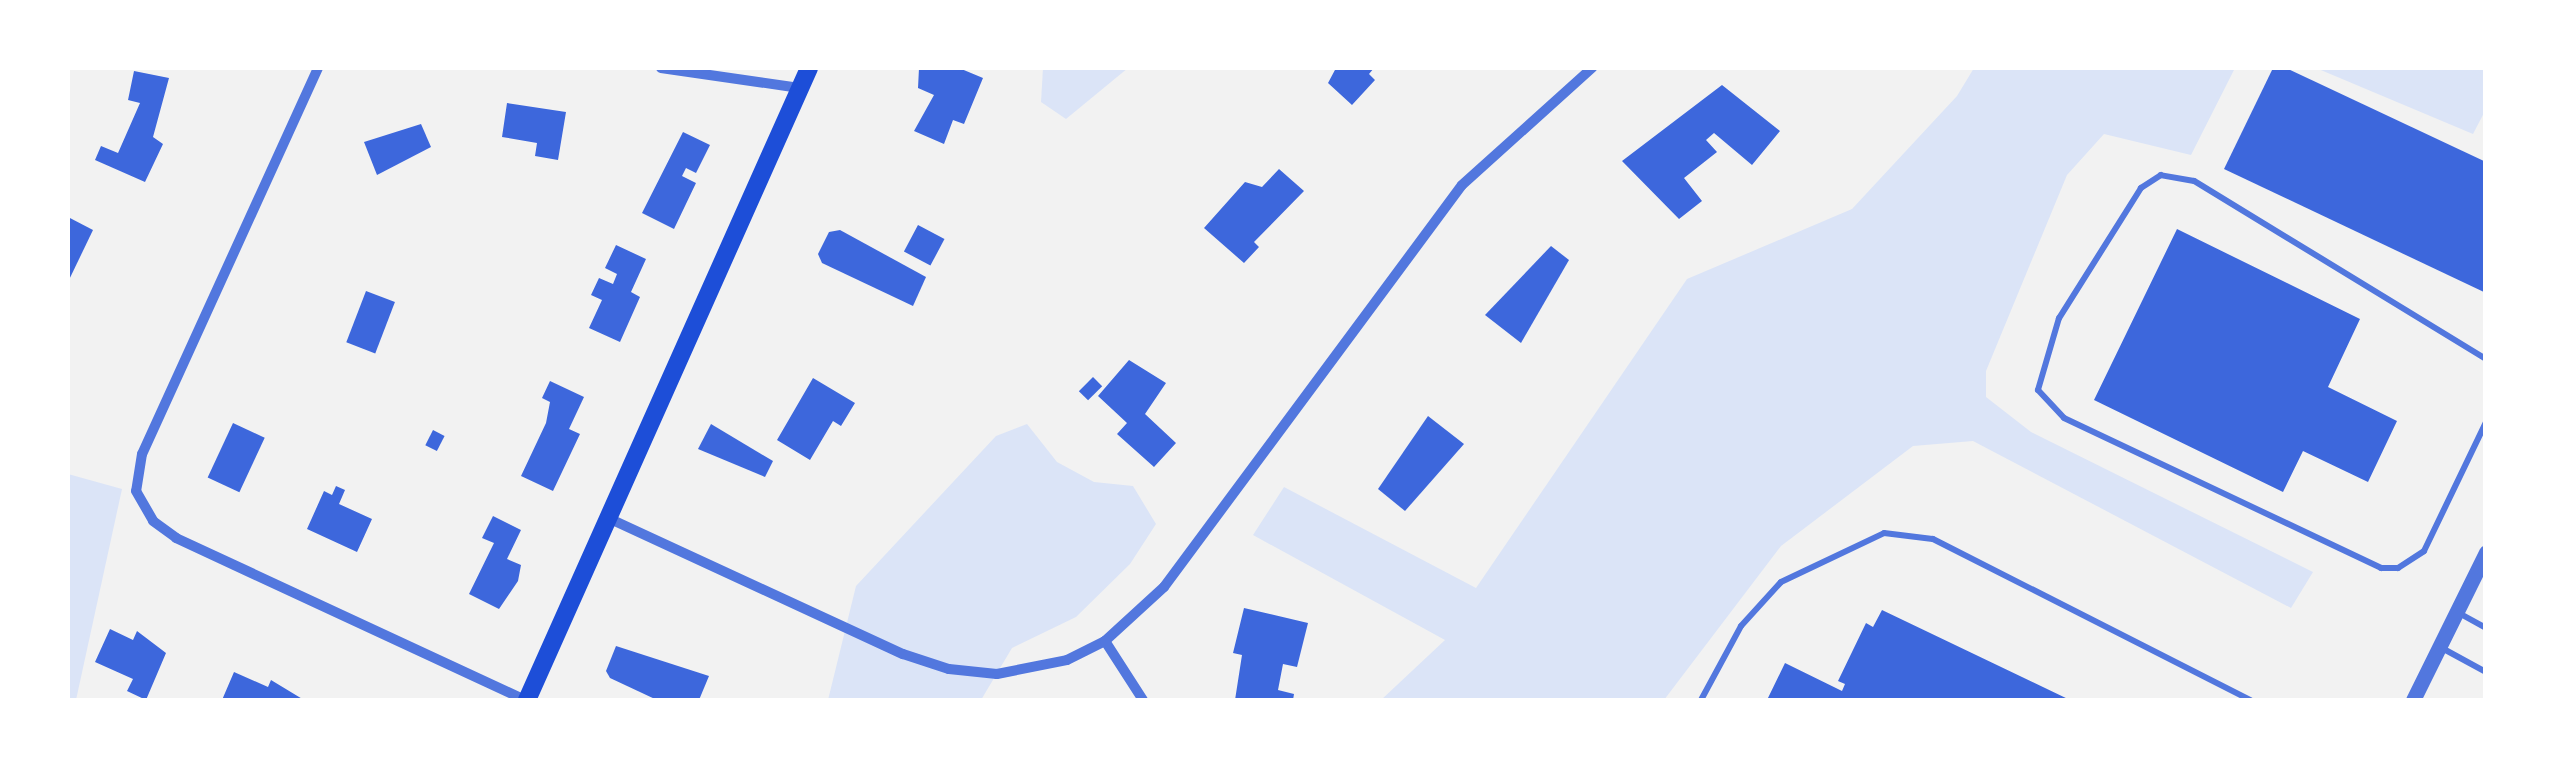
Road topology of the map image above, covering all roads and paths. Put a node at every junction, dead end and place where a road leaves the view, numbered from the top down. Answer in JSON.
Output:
{"nodes":[{"id":1,"x":318,"y":68,"type":"edge"},
{"id":2,"x":661,"y":68,"type":"edge"},
{"id":3,"x":809,"y":68,"type":"edge"},
{"id":4,"x":1592,"y":68,"type":"edge"},
{"id":5,"x":800,"y":88,"type":"junction"},
{"id":6,"x":2486,"y":359,"type":"edge"},
{"id":7,"x":2486,"y":422,"type":"edge"},
{"id":8,"x":605,"y":516,"type":"junction"},
{"id":9,"x":2486,"y":552,"type":"edge"},
{"id":10,"x":2456,"y":612,"type":"junction"},
{"id":11,"x":2486,"y":628,"type":"edge"},
{"id":12,"x":1105,"y":640,"type":"junction"},
{"id":13,"x":2439,"y":646,"type":"junction"},
{"id":14,"x":2486,"y":672,"type":"edge"},
{"id":15,"x":526,"y":700,"type":"edge"},
{"id":16,"x":1142,"y":700,"type":"edge"},
{"id":17,"x":1701,"y":700,"type":"edge"},
{"id":18,"x":2250,"y":700,"type":"edge"},
{"id":19,"x":2413,"y":700,"type":"edge"}],
"edges":[{"from":1,"to":15,"type":"street"},
{"from":2,"to":5,"type":"street"},
{"from":3,"to":5,"type":"main road"},
{"from":4,"to":12,"type":"street"},
{"from":5,"to":8,"type":"main road"},
{"from":6,"to":7,"type":"lane"},
{"from":8,"to":12,"type":"street"},
{"from":8,"to":15,"type":"main road"},
{"from":9,"to":10,"type":"street"},
{"from":10,"to":11,"type":"lane"},
{"from":10,"to":13,"type":"street"},
{"from":12,"to":16,"type":"street"},
{"from":13,"to":14,"type":"lane"},
{"from":13,"to":19,"type":"street"},
{"from":17,"to":18,"type":"lane"}]}
